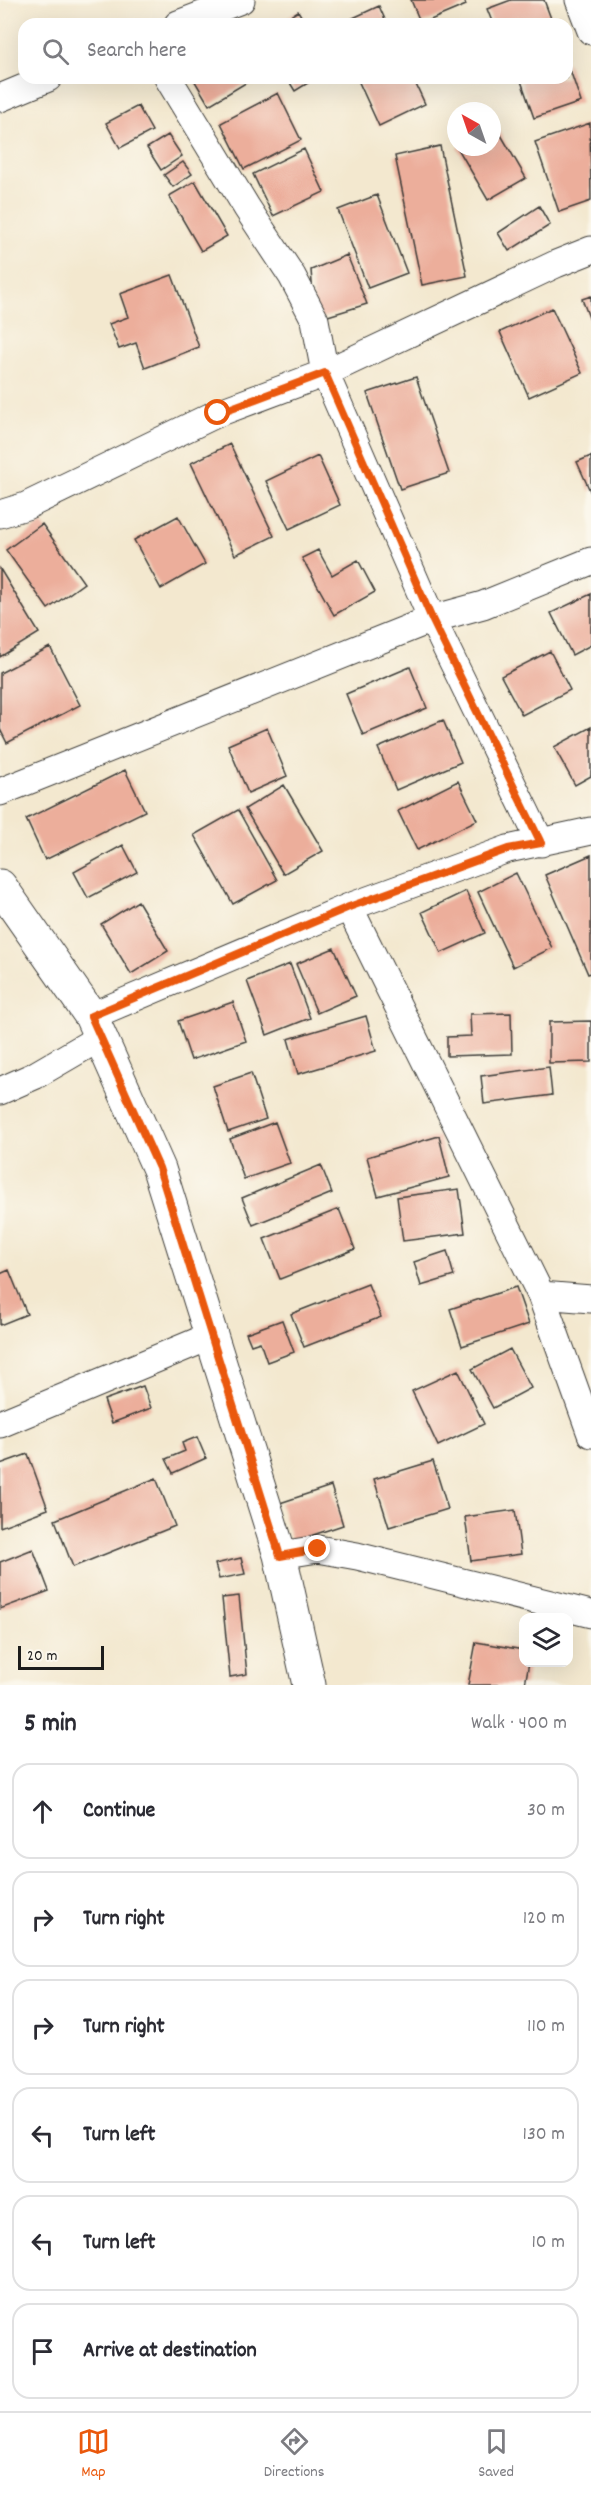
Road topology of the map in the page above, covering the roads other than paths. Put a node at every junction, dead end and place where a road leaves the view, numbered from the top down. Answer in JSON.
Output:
{"nodes":[{"id":1,"x":241,"y":0,"type":"edge"},
{"id":2,"x":579,"y":0,"type":"edge"},
{"id":3,"x":194,"y":18,"type":"edge"},
{"id":4,"x":591,"y":31,"type":"edge"},
{"id":5,"x":34,"y":84,"type":"edge"},
{"id":6,"x":172,"y":84,"type":"edge"},
{"id":7,"x":0,"y":98,"type":"edge"},
{"id":8,"x":591,"y":250,"type":"edge"},
{"id":9,"x":325,"y":373,"type":"junction"},
{"id":10,"x":0,"y":514,"type":"edge"},
{"id":11,"x":591,"y":561,"type":"edge"},
{"id":12,"x":432,"y":619,"type":"junction"},
{"id":13,"x":0,"y":792,"type":"edge"},
{"id":14,"x":591,"y":831,"type":"edge"},
{"id":15,"x":541,"y":843,"type":"junction"},
{"id":16,"x":0,"y":886,"type":"edge"},
{"id":17,"x":349,"y":907,"type":"junction"},
{"id":18,"x":96,"y":1027,"type":"junction"},
{"id":19,"x":0,"y":1091,"type":"edge"},
{"id":20,"x":541,"y":1294,"type":"junction"},
{"id":21,"x":591,"y":1299,"type":"edge"},
{"id":22,"x":211,"y":1336,"type":"junction"},
{"id":23,"x":0,"y":1424,"type":"edge"},
{"id":24,"x":591,"y":1434,"type":"edge"},
{"id":25,"x":280,"y":1556,"type":"junction"},
{"id":26,"x":591,"y":1614,"type":"edge"},
{"id":27,"x":309,"y":1685,"type":"edge"}],
"edges":[{"from":1,"to":3,"type":"street"},
{"from":2,"to":4,"type":"street"},
{"from":5,"to":7,"type":"street"},
{"from":6,"to":9,"type":"street"},
{"from":8,"to":9,"type":"street"},
{"from":9,"to":10,"type":"street"},
{"from":9,"to":12,"type":"street"},
{"from":11,"to":12,"type":"street"},
{"from":12,"to":13,"type":"street"},
{"from":12,"to":15,"type":"street"},
{"from":14,"to":15,"type":"street"},
{"from":15,"to":17,"type":"street"},
{"from":16,"to":18,"type":"street"},
{"from":17,"to":18,"type":"street"},
{"from":17,"to":20,"type":"street"},
{"from":18,"to":19,"type":"street"},
{"from":18,"to":22,"type":"street"},
{"from":20,"to":21,"type":"street"},
{"from":20,"to":24,"type":"street"},
{"from":22,"to":23,"type":"street"},
{"from":22,"to":25,"type":"street"},
{"from":25,"to":26,"type":"street"},
{"from":25,"to":27,"type":"street"}]}
